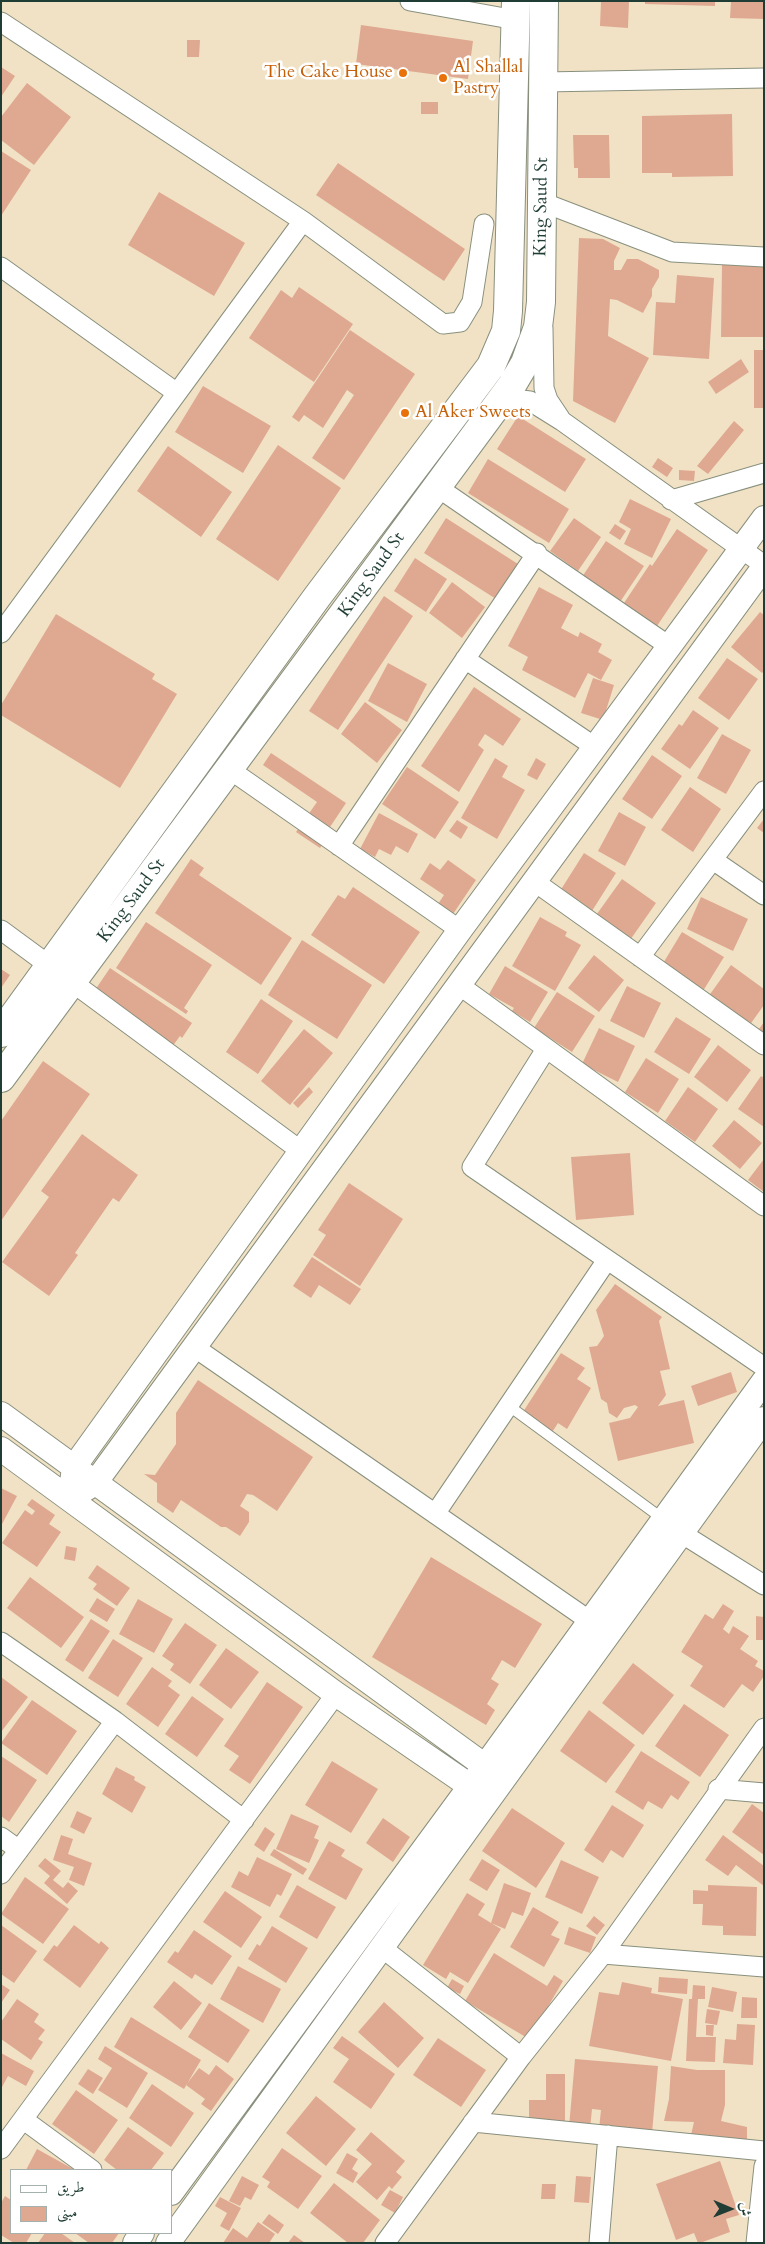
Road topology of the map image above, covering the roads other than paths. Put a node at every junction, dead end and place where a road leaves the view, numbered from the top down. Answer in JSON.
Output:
{"nodes":[{"id":1,"x":410,"y":1,"type":"edge"},
{"id":2,"x":544,"y":1,"type":"edge"},
{"id":3,"x":516,"y":11,"type":"edge"},
{"id":4,"x":1,"y":22,"type":"edge"},
{"id":5,"x":764,"y":78,"type":"edge"},
{"id":6,"x":544,"y":82,"type":"junction"},
{"id":7,"x":542,"y":202,"type":"junction"},
{"id":8,"x":303,"y":221,"type":"junction"},
{"id":9,"x":484,"y":224,"type":"dead end"},
{"id":10,"x":764,"y":257,"type":"edge"},
{"id":11,"x":1,"y":267,"type":"edge"},
{"id":12,"x":541,"y":302,"type":"junction"},
{"id":13,"x":177,"y":393,"type":"junction"},
{"id":14,"x":496,"y":408,"type":"junction"},
{"id":15,"x":562,"y":421,"type":"junction"},
{"id":16,"x":764,"y":474,"type":"edge"},
{"id":17,"x":437,"y":487,"type":"junction"},
{"id":18,"x":672,"y":500,"type":"junction"},
{"id":19,"x":764,"y":518,"type":"edge"},
{"id":20,"x":741,"y":548,"type":"junction"},
{"id":21,"x":537,"y":553,"type":"junction"},
{"id":22,"x":764,"y":566,"type":"edge"},
{"id":23,"x":317,"y":597,"type":"junction"},
{"id":24,"x":1,"y":633,"type":"edge"},
{"id":25,"x":670,"y":646,"type":"junction"},
{"id":26,"x":465,"y":659,"type":"junction"},
{"id":27,"x":257,"y":731,"type":"junction"},
{"id":28,"x":595,"y":747,"type":"junction"},
{"id":29,"x":229,"y":769,"type":"junction"},
{"id":30,"x":764,"y":791,"type":"edge"},
{"id":31,"x":339,"y":846,"type":"junction"},
{"id":32,"x":713,"y":860,"type":"junction"},
{"id":33,"x":535,"y":882,"type":"junction"},
{"id":34,"x":764,"y":895,"type":"edge"},
{"id":35,"x":1,"y":930,"type":"edge"},
{"id":36,"x":460,"y":930,"type":"junction"},
{"id":37,"x":640,"y":957,"type":"junction"},
{"id":38,"x":50,"y":966,"type":"junction"},
{"id":39,"x":72,"y":982,"type":"junction"},
{"id":40,"x":458,"y":986,"type":"junction"},
{"id":41,"x":1,"y":1033,"type":"edge"},
{"id":42,"x":764,"y":1045,"type":"edge"},
{"id":43,"x":546,"y":1049,"type":"junction"},
{"id":44,"x":1,"y":1078,"type":"edge"},
{"id":45,"x":301,"y":1151,"type":"junction"},
{"id":46,"x":764,"y":1206,"type":"edge"},
{"id":47,"x":607,"y":1260,"type":"junction"},
{"id":48,"x":194,"y":1347,"type":"junction"},
{"id":49,"x":764,"y":1367,"type":"edge"},
{"id":50,"x":764,"y":1381,"type":"edge"},
{"id":51,"x":508,"y":1406,"type":"junction"},
{"id":52,"x":1,"y":1414,"type":"edge"},
{"id":53,"x":764,"y":1419,"type":"edge"},
{"id":54,"x":1,"y":1449,"type":"edge"},
{"id":55,"x":74,"y":1467,"type":"junction"},
{"id":56,"x":95,"y":1483,"type":"junction"},
{"id":57,"x":70,"y":1498,"type":"junction"},
{"id":58,"x":435,"y":1514,"type":"junction"},
{"id":59,"x":672,"y":1526,"type":"junction"},
{"id":60,"x":764,"y":1585,"type":"edge"},
{"id":61,"x":590,"y":1622,"type":"junction"},
{"id":62,"x":1,"y":1642,"type":"edge"},
{"id":63,"x":336,"y":1694,"type":"junction"},
{"id":64,"x":115,"y":1721,"type":"junction"},
{"id":65,"x":764,"y":1728,"type":"edge"},
{"id":66,"x":485,"y":1766,"type":"junction"},
{"id":67,"x":470,"y":1786,"type":"junction"},
{"id":68,"x":497,"y":1788,"type":"junction"},
{"id":69,"x":718,"y":1789,"type":"junction"},
{"id":70,"x":764,"y":1793,"type":"edge"},
{"id":71,"x":244,"y":1820,"type":"junction"},
{"id":72,"x":1,"y":1837,"type":"edge"},
{"id":73,"x":19,"y":1850,"type":"junction"},
{"id":74,"x":1,"y":1874,"type":"edge"},
{"id":75,"x":381,"y":1948,"type":"junction"},
{"id":76,"x":748,"y":1952,"type":"dead end"},
{"id":77,"x":603,"y":1954,"type":"junction"},
{"id":78,"x":764,"y":1967,"type":"edge"},
{"id":79,"x":521,"y":2057,"type":"junction"},
{"id":80,"x":24,"y":2120,"type":"junction"},
{"id":81,"x":473,"y":2122,"type":"junction"},
{"id":82,"x":608,"y":2135,"type":"junction"},
{"id":83,"x":1,"y":2149,"type":"edge"},
{"id":84,"x":764,"y":2151,"type":"edge"},
{"id":85,"x":764,"y":2166,"type":"edge"},
{"id":86,"x":91,"y":2169,"type":"edge"},
{"id":87,"x":172,"y":2192,"type":"edge"},
{"id":88,"x":168,"y":2243,"type":"edge"},
{"id":89,"x":385,"y":2243,"type":"edge"},
{"id":90,"x":599,"y":2243,"type":"edge"},
{"id":91,"x":756,"y":2243,"type":"edge"}],
"edges":[{"from":1,"to":3,"type":"street"},
{"from":2,"to":6,"type":"main road","name":"King Saud St"},
{"from":3,"to":23,"type":"main road","name":"King Saud St"},
{"from":4,"to":8,"type":"street"},
{"from":5,"to":6,"type":"street"},
{"from":6,"to":7,"type":"main road","name":"King Saud St"},
{"from":7,"to":10,"type":"street"},
{"from":7,"to":12,"type":"main road","name":"King Saud St"},
{"from":8,"to":9,"type":"street"},
{"from":8,"to":13,"type":"street"},
{"from":11,"to":13,"type":"street"},
{"from":12,"to":14,"type":"main road","name":"King Saud St"},
{"from":12,"to":15,"type":"street"},
{"from":13,"to":24,"type":"street"},
{"from":14,"to":15,"type":"street"},
{"from":14,"to":17,"type":"main road","name":"King Saud St"},
{"from":15,"to":18,"type":"street"},
{"from":16,"to":18,"type":"street"},
{"from":17,"to":21,"type":"street"},
{"from":17,"to":27,"type":"main road","name":"King Saud St"},
{"from":18,"to":20,"type":"street"},
{"from":19,"to":20,"type":"street"},
{"from":20,"to":22,"type":"street"},
{"from":20,"to":25,"type":"street"},
{"from":21,"to":25,"type":"street"},
{"from":21,"to":26,"type":"street"},
{"from":22,"to":33,"type":"street"},
{"from":23,"to":27,"type":"main road"},
{"from":23,"to":38,"type":"main road","name":"King Saud St"},
{"from":25,"to":28,"type":"street"},
{"from":26,"to":28,"type":"street"},
{"from":26,"to":31,"type":"street"},
{"from":27,"to":29,"type":"main road","name":"King Saud St"},
{"from":28,"to":36,"type":"street"},
{"from":29,"to":31,"type":"street"},
{"from":29,"to":39,"type":"main road","name":"King Saud St"},
{"from":30,"to":32,"type":"street"},
{"from":31,"to":36,"type":"street"},
{"from":32,"to":34,"type":"street"},
{"from":32,"to":37,"type":"street"},
{"from":33,"to":37,"type":"street"},
{"from":33,"to":40,"type":"street"},
{"from":35,"to":38,"type":"street"},
{"from":36,"to":45,"type":"street"},
{"from":37,"to":42,"type":"street"},
{"from":38,"to":41,"type":"main road","name":"King Saud St"},
{"from":39,"to":44,"type":"main road","name":"King Saud St"},
{"from":39,"to":45,"type":"street"},
{"from":40,"to":43,"type":"street"},
{"from":40,"to":48,"type":"street"},
{"from":43,"to":46,"type":"street"},
{"from":43,"to":47,"type":"street"},
{"from":45,"to":55,"type":"street"},
{"from":47,"to":49,"type":"street"},
{"from":47,"to":51,"type":"street"},
{"from":48,"to":56,"type":"street"},
{"from":48,"to":58,"type":"street"},
{"from":50,"to":59,"type":"street"},
{"from":51,"to":58,"type":"street"},
{"from":51,"to":59,"type":"lane"},
{"from":52,"to":55,"type":"street"},
{"from":53,"to":59,"type":"street"},
{"from":54,"to":57,"type":"street"},
{"from":55,"to":56,"type":"street"},
{"from":55,"to":57,"type":"street"},
{"from":56,"to":57,"type":"street"},
{"from":56,"to":66,"type":"street"},
{"from":57,"to":63,"type":"street"},
{"from":58,"to":61,"type":"street"},
{"from":59,"to":60,"type":"street"},
{"from":59,"to":61,"type":"street"},
{"from":59,"to":68,"type":"street"},
{"from":61,"to":66,"type":"street"},
{"from":62,"to":64,"type":"street"},
{"from":63,"to":67,"type":"street"},
{"from":63,"to":71,"type":"street"},
{"from":64,"to":71,"type":"street"},
{"from":64,"to":73,"type":"street"},
{"from":65,"to":69,"type":"street"},
{"from":66,"to":67,"type":"street"},
{"from":66,"to":68,"type":"street"},
{"from":67,"to":68,"type":"street"},
{"from":67,"to":87,"type":"street"},
{"from":68,"to":75,"type":"street"},
{"from":69,"to":70,"type":"street"},
{"from":69,"to":77,"type":"street"},
{"from":71,"to":80,"type":"street"},
{"from":72,"to":73,"type":"street"},
{"from":73,"to":74,"type":"street"},
{"from":75,"to":79,"type":"street"},
{"from":75,"to":88,"type":"street"},
{"from":76,"to":78,"type":"street"},
{"from":77,"to":78,"type":"street"},
{"from":77,"to":79,"type":"street"},
{"from":79,"to":81,"type":"street"},
{"from":80,"to":83,"type":"street"},
{"from":80,"to":86,"type":"street"},
{"from":81,"to":82,"type":"street"},
{"from":81,"to":89,"type":"street"},
{"from":82,"to":84,"type":"street"},
{"from":82,"to":90,"type":"street"},
{"from":85,"to":91,"type":"street"}]}
